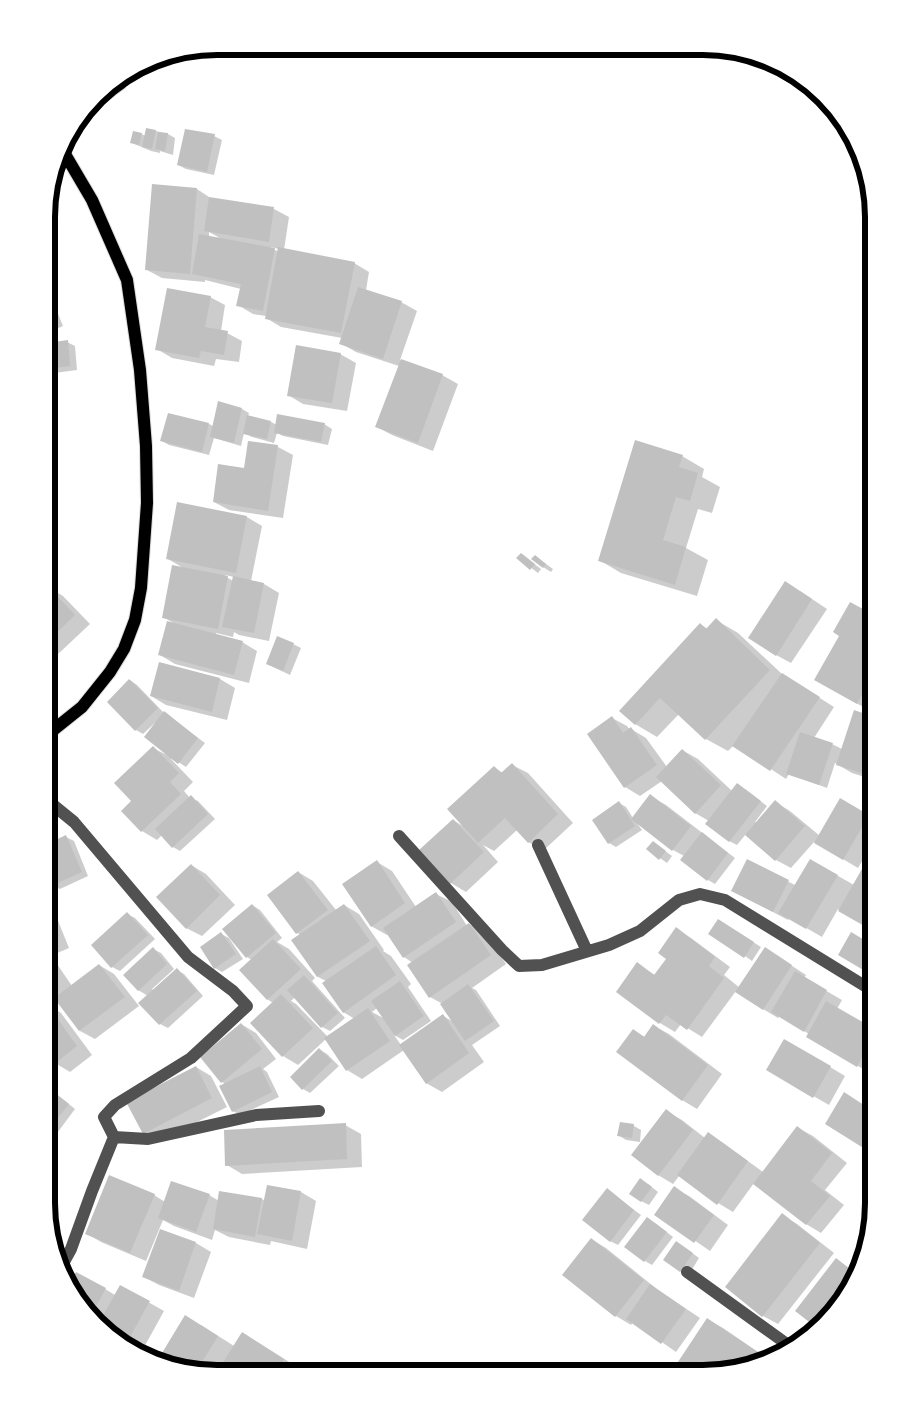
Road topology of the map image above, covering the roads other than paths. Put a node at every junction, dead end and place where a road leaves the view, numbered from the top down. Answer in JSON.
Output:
{"nodes":[{"id":1,"x":67,"y":157,"type":"edge"},
{"id":2,"x":55,"y":729,"type":"edge"},
{"id":3,"x":55,"y":807,"type":"edge"},
{"id":4,"x":399,"y":836,"type":"dead end"},
{"id":5,"x":538,"y":845,"type":"dead end"},
{"id":6,"x":587,"y":951,"type":"junction"},
{"id":7,"x":865,"y":986,"type":"edge"},
{"id":8,"x":319,"y":1111,"type":"dead end"},
{"id":9,"x":114,"y":1137,"type":"junction"},
{"id":10,"x":65,"y":1259,"type":"edge"},
{"id":11,"x":687,"y":1272,"type":"dead end"},
{"id":12,"x":784,"y":1343,"type":"edge"}],
"edges":[{"from":1,"to":2,"type":"main road"},
{"from":3,"to":9,"type":"street"},
{"from":4,"to":6,"type":"street"},
{"from":5,"to":6,"type":"street"},
{"from":6,"to":7,"type":"street"},
{"from":8,"to":9,"type":"street"},
{"from":9,"to":10,"type":"street"},
{"from":11,"to":12,"type":"street"}]}
